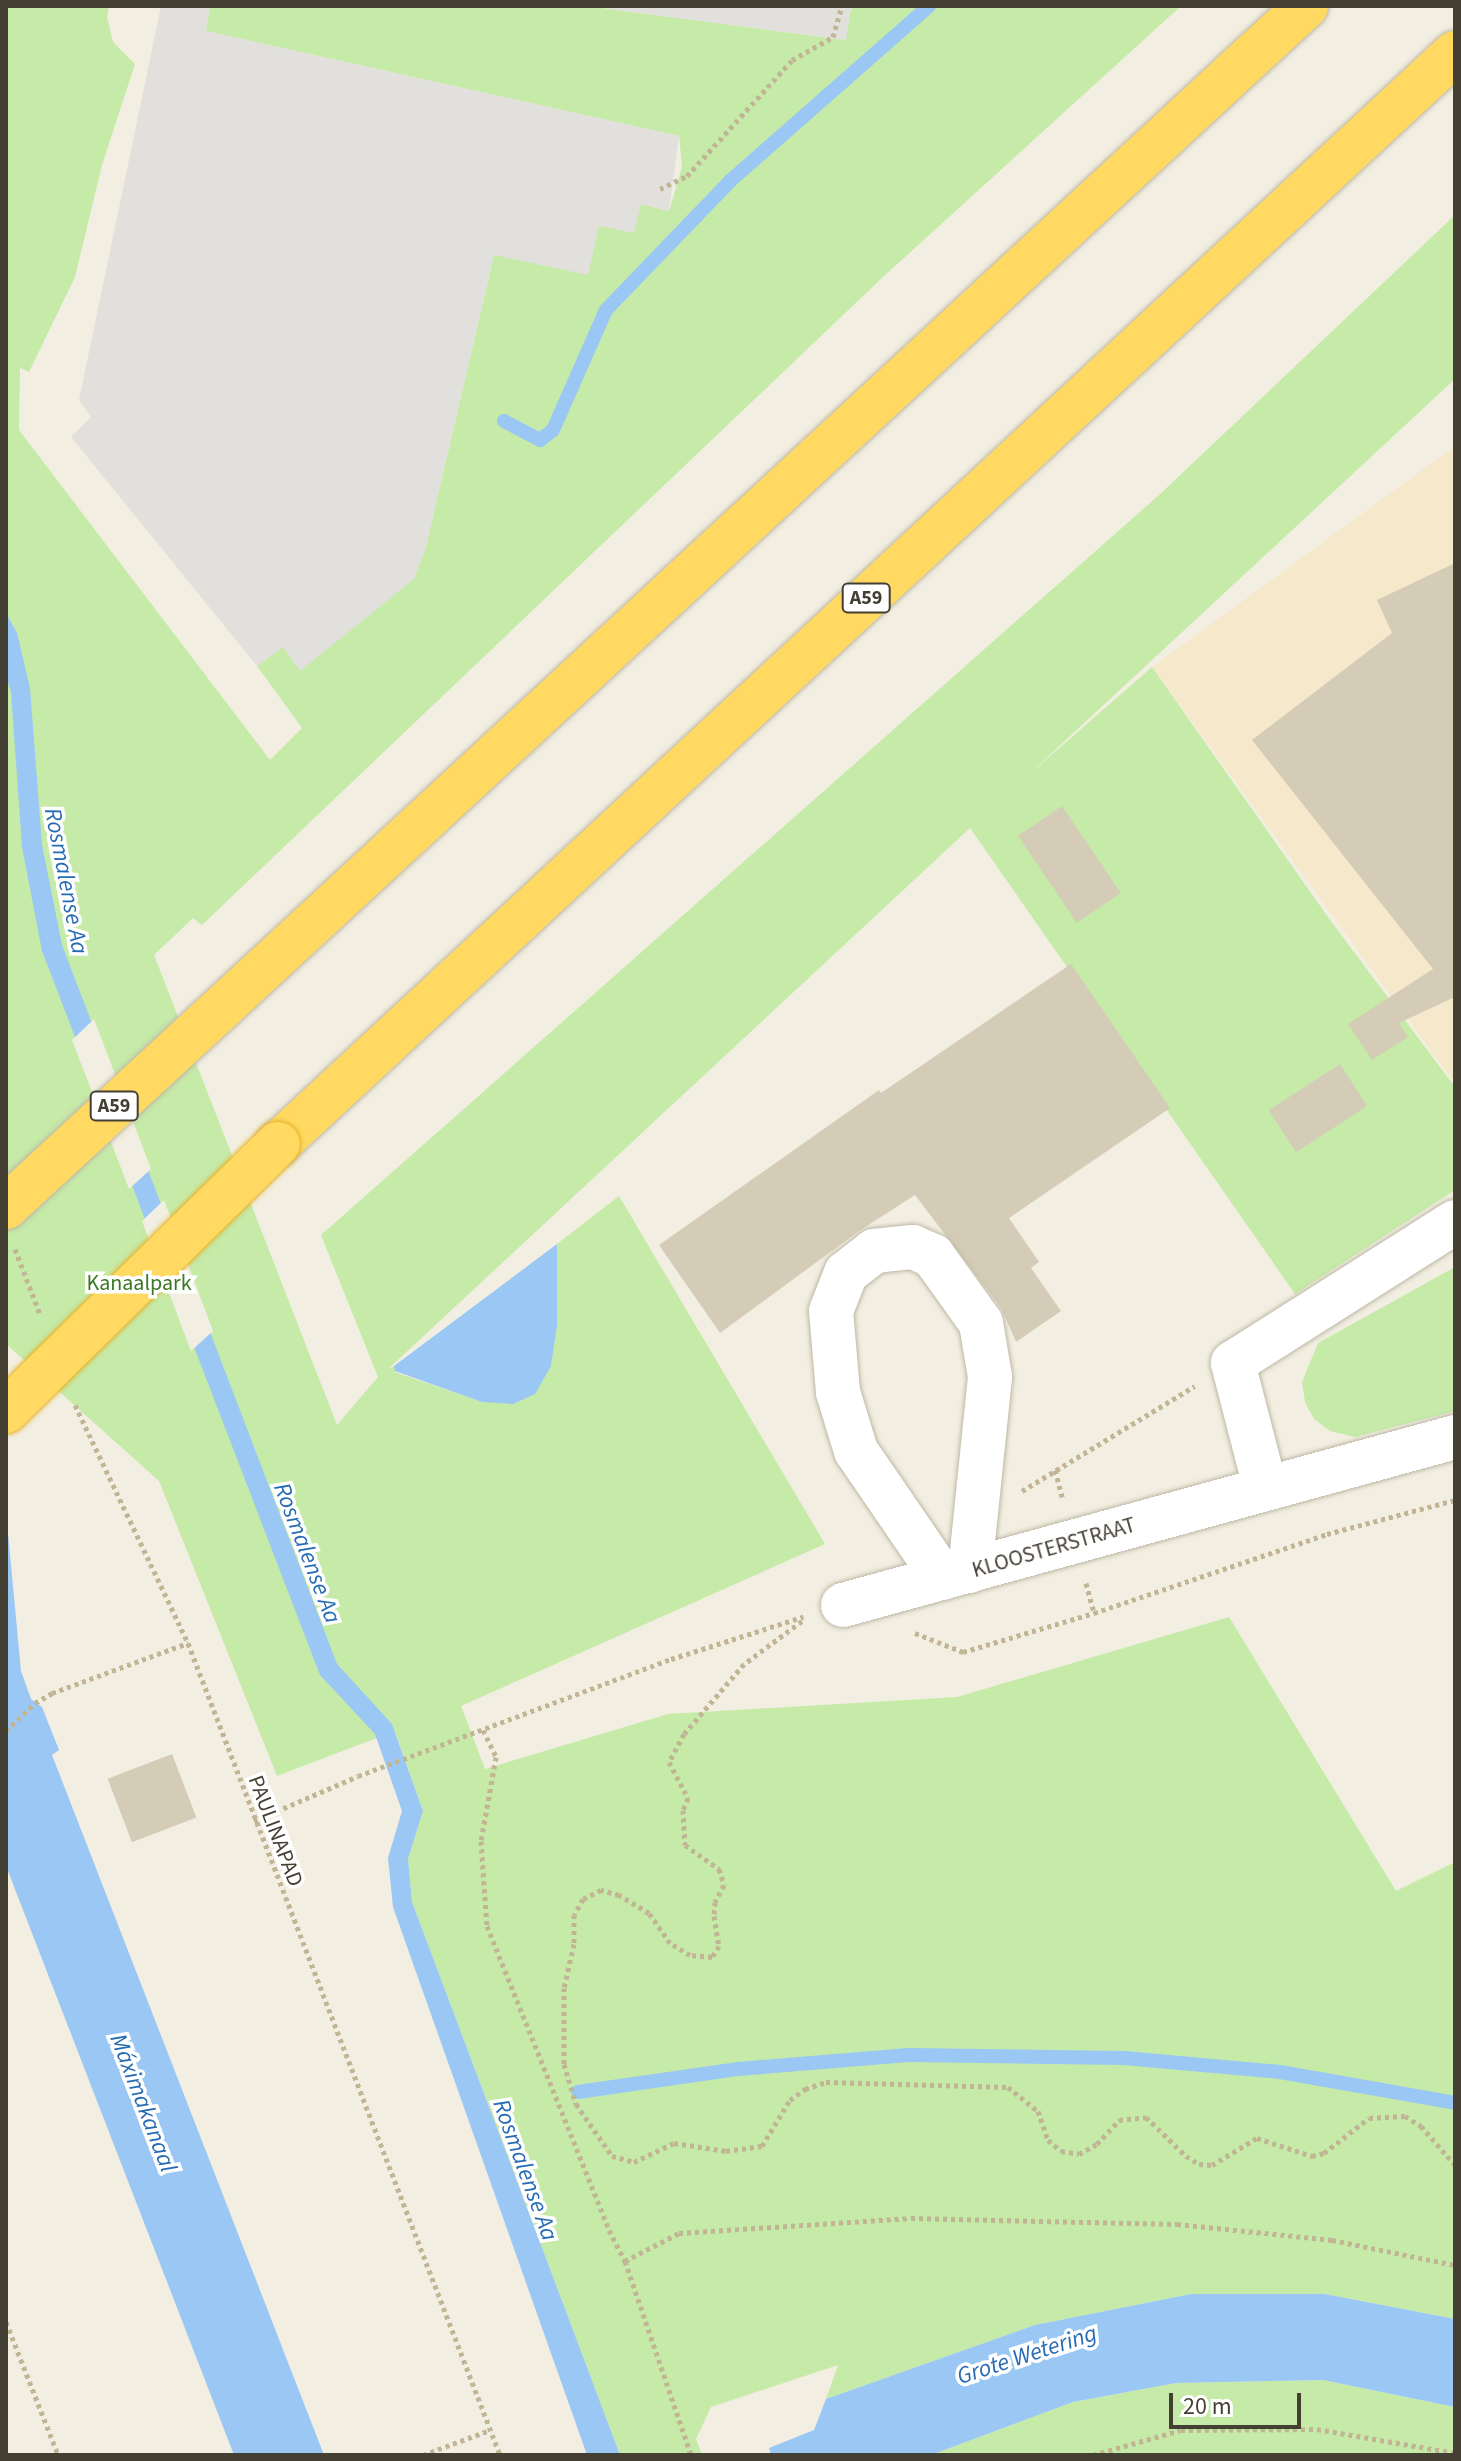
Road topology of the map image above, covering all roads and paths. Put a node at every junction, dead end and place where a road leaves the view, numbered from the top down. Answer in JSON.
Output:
{"nodes":[{"id":1,"x":842,"y":6,"type":"edge"},
{"id":2,"x":1306,"y":6,"type":"edge"},
{"id":3,"x":1455,"y":53,"type":"edge"},
{"id":4,"x":660,"y":189,"type":"dead end"},
{"id":5,"x":1455,"y":1222,"type":"edge"},
{"id":6,"x":9,"y":1224,"type":"edge"},
{"id":7,"x":46,"y":1329,"type":"dead end"},
{"id":8,"x":1233,"y":1363,"type":"junction"},
{"id":9,"x":75,"y":1404,"type":"dead end"},
{"id":10,"x":6,"y":1411,"type":"edge"},
{"id":11,"x":1455,"y":1437,"type":"edge"},
{"id":12,"x":1055,"y":1470,"type":"dead end"},
{"id":13,"x":1265,"y":1487,"type":"junction"},
{"id":14,"x":1455,"y":1500,"type":"edge"},
{"id":15,"x":957,"y":1575,"type":"junction"},
{"id":16,"x":826,"y":1610,"type":"junction"},
{"id":17,"x":910,"y":1631,"type":"dead end"},
{"id":18,"x":188,"y":1643,"type":"junction"},
{"id":19,"x":483,"y":1730,"type":"junction"},
{"id":20,"x":6,"y":1731,"type":"edge"},
{"id":21,"x":254,"y":1821,"type":"junction"},
{"id":22,"x":1455,"y":2165,"type":"edge"},
{"id":23,"x":625,"y":2261,"type":"junction"},
{"id":24,"x":1455,"y":2265,"type":"edge"},
{"id":25,"x":6,"y":2322,"type":"edge"},
{"id":26,"x":490,"y":2430,"type":"junction"},
{"id":27,"x":1455,"y":2453,"type":"edge"},
{"id":28,"x":58,"y":2455,"type":"edge"},
{"id":29,"x":423,"y":2455,"type":"edge"},
{"id":30,"x":500,"y":2455,"type":"edge"},
{"id":31,"x":691,"y":2455,"type":"edge"},
{"id":32,"x":1093,"y":2455,"type":"edge"}],
"edges":[{"from":1,"to":4,"type":"path"},
{"from":2,"to":6,"type":"highway","number":"A59"},
{"from":3,"to":10,"type":"highway","number":"A59","bridge":true},
{"from":5,"to":8,"type":"street"},
{"from":6,"to":7,"type":"path"},
{"from":8,"to":12,"type":"path"},
{"from":8,"to":13,"type":"street"},
{"from":9,"to":18,"type":"path","name":"PAULINAPAD"},
{"from":11,"to":13,"type":"street","name":"KLOOSTERSTRAAT"},
{"from":13,"to":15,"type":"street","name":"KLOOSTERSTRAAT"},
{"from":14,"to":17,"type":"path"},
{"from":15,"to":15,"type":"street"},
{"from":15,"to":16,"type":"street","name":"KLOOSTERSTRAAT"},
{"from":16,"to":19,"type":"path"},
{"from":16,"to":22,"type":"path"},
{"from":18,"to":20,"type":"path"},
{"from":18,"to":21,"type":"path","name":"PAULINAPAD"},
{"from":19,"to":21,"type":"path"},
{"from":19,"to":23,"type":"path"},
{"from":21,"to":26,"type":"path","name":"PAULINAPAD"},
{"from":23,"to":24,"type":"path"},
{"from":23,"to":31,"type":"path"},
{"from":25,"to":28,"type":"path"},
{"from":26,"to":29,"type":"path"},
{"from":26,"to":30,"type":"path","name":"PAULINAPAD"},
{"from":27,"to":32,"type":"path"}]}
